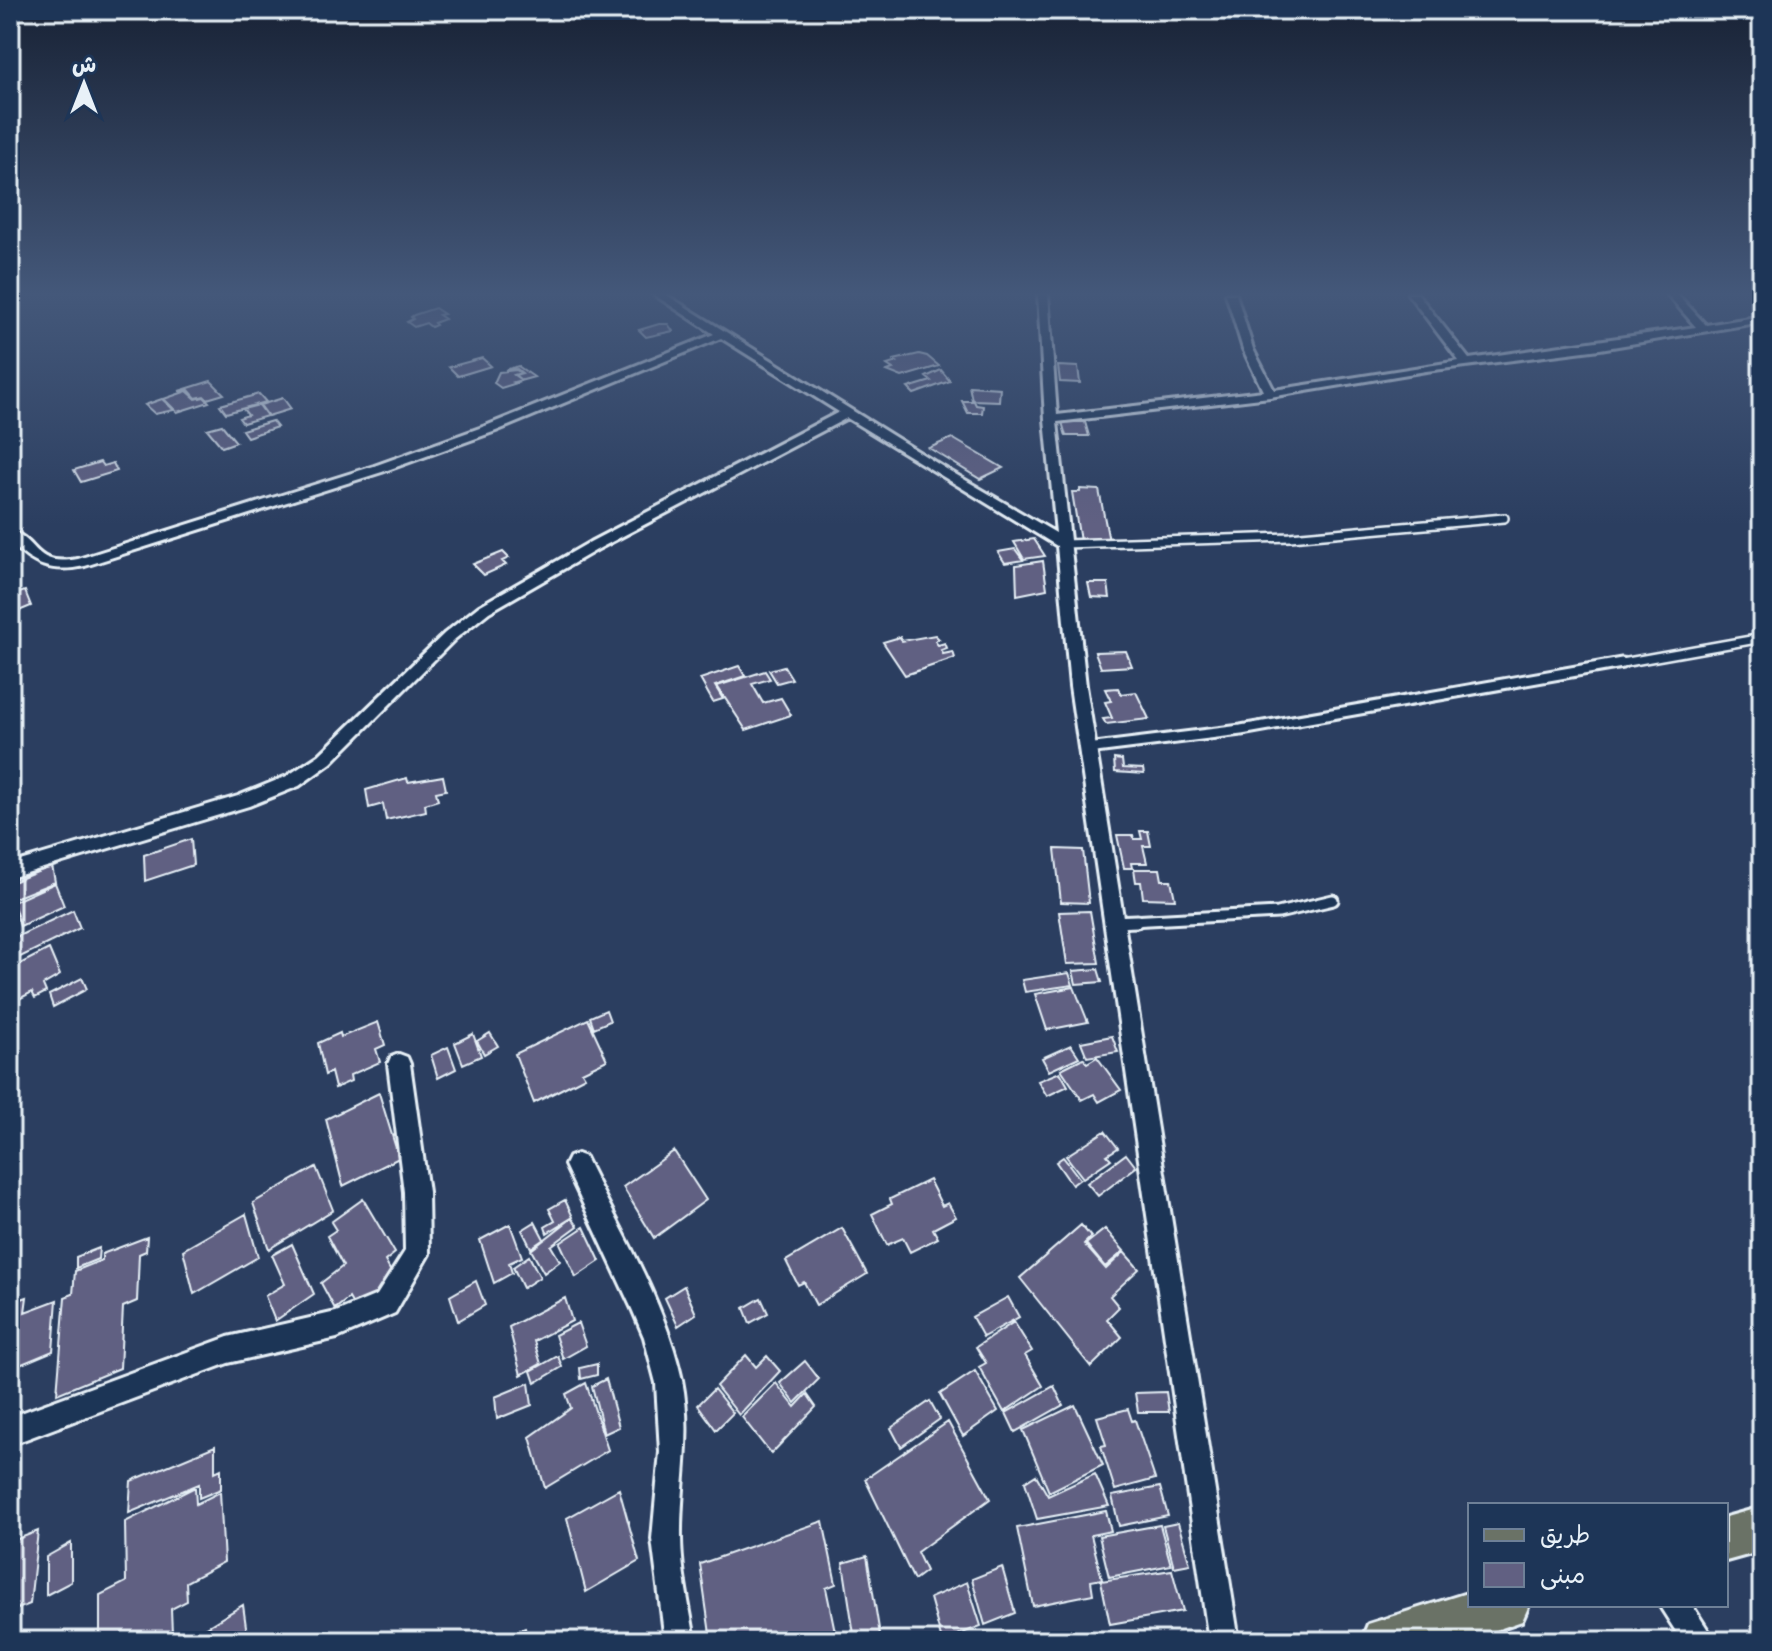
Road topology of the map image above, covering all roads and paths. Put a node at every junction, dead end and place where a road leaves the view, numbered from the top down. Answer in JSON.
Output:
{"nodes":[{"id":1,"x":631,"y":371,"type":"edge"},
{"id":2,"x":781,"y":371,"type":"edge"},
{"id":3,"x":1048,"y":371,"type":"edge"},
{"id":4,"x":1259,"y":371,"type":"edge"},
{"id":5,"x":1411,"y":371,"type":"edge"},
{"id":6,"x":1270,"y":394,"type":"junction"},
{"id":7,"x":847,"y":413,"type":"junction"},
{"id":8,"x":1051,"y":419,"type":"junction"},
{"id":9,"x":1504,"y":518,"type":"dead end"},
{"id":10,"x":10,"y":534,"type":"edge"},
{"id":11,"x":1064,"y":544,"type":"junction"},
{"id":12,"x":1762,"y":638,"type":"edge"},
{"id":13,"x":1087,"y":749,"type":"junction"},
{"id":14,"x":10,"y":871,"type":"edge"},
{"id":15,"x":1333,"y":900,"type":"dead end"},
{"id":16,"x":1112,"y":922,"type":"junction"},
{"id":17,"x":399,"y":1064,"type":"dead end"},
{"id":18,"x":577,"y":1165,"type":"dead end"},
{"id":19,"x":10,"y":1431,"type":"edge"},
{"id":20,"x":1762,"y":1529,"type":"edge"},
{"id":21,"x":1728,"y":1538,"type":"edge"},
{"id":22,"x":1499,"y":1607,"type":"edge"},
{"id":23,"x":1675,"y":1607,"type":"edge"},
{"id":24,"x":680,"y":1641,"type":"edge"},
{"id":25,"x":1224,"y":1641,"type":"edge"},
{"id":26,"x":1385,"y":1641,"type":"edge"},
{"id":27,"x":1700,"y":1641,"type":"edge"}],
"edges":[{"from":1,"to":10,"type":"street"},
{"from":2,"to":7,"type":"street"},
{"from":3,"to":8,"type":"street"},
{"from":4,"to":6,"type":"street"},
{"from":5,"to":6,"type":"street"},
{"from":6,"to":8,"type":"street"},
{"from":7,"to":11,"type":"street"},
{"from":7,"to":14,"type":"street"},
{"from":8,"to":11,"type":"street"},
{"from":9,"to":11,"type":"lane"},
{"from":11,"to":13,"type":"street"},
{"from":12,"to":13,"type":"lane"},
{"from":13,"to":16,"type":"street"},
{"from":15,"to":16,"type":"lane"},
{"from":16,"to":25,"type":"street"},
{"from":17,"to":19,"type":"street"},
{"from":18,"to":24,"type":"street"},
{"from":20,"to":21,"type":"main road"},
{"from":22,"to":26,"type":"main road"},
{"from":23,"to":27,"type":"street"}]}
